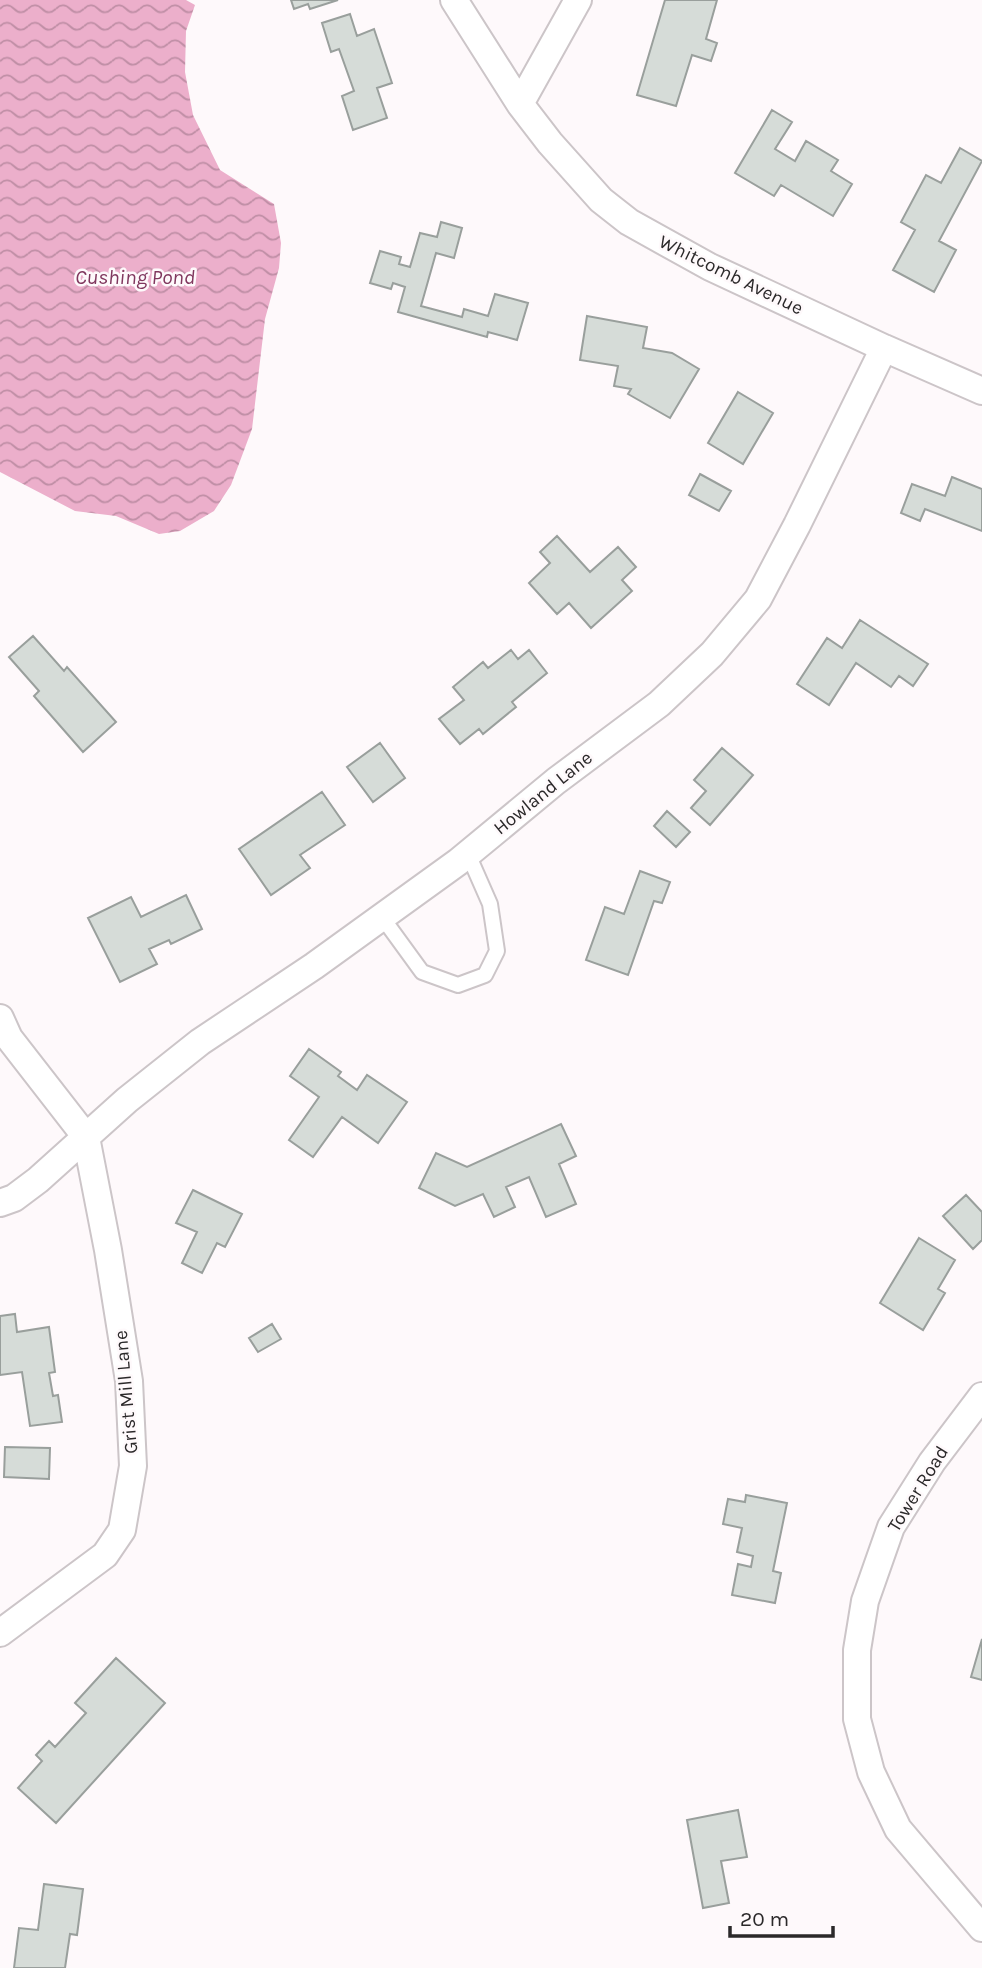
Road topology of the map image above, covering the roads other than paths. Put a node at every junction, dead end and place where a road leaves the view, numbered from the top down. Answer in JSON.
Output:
{"nodes":[{"id":1,"x":454,"y":0,"type":"edge"},
{"id":2,"x":578,"y":0,"type":"edge"},
{"id":3,"x":520,"y":104,"type":"junction"},
{"id":4,"x":884,"y":348,"type":"junction"},
{"id":5,"x":982,"y":391,"type":"edge"},
{"id":6,"x":468,"y":854,"type":"junction"},
{"id":7,"x":382,"y":917,"type":"junction"},
{"id":8,"x":0,"y":1018,"type":"edge"},
{"id":9,"x":86,"y":1137,"type":"junction"},
{"id":10,"x":0,"y":1203,"type":"edge"},
{"id":11,"x":982,"y":1396,"type":"edge"},
{"id":12,"x":0,"y":1633,"type":"edge"},
{"id":13,"x":982,"y":1928,"type":"edge"}],
"edges":[{"from":1,"to":3,"type":"street","name":"Whitcomb Avenue"},
{"from":2,"to":3,"type":"street"},
{"from":3,"to":4,"type":"street","name":"Whitcomb Avenue"},
{"from":4,"to":5,"type":"street","name":"Whitcomb Avenue"},
{"from":4,"to":6,"type":"street","name":"Howland Lane"},
{"from":6,"to":7,"type":"street","name":"Howland Lane"},
{"from":6,"to":7,"type":"lane"},
{"from":7,"to":9,"type":"street","name":"Howland Lane"},
{"from":8,"to":9,"type":"street"},
{"from":9,"to":10,"type":"street","name":"Howland Lane"},
{"from":9,"to":12,"type":"street","name":"Grist Mill Lane"},
{"from":11,"to":13,"type":"street","name":"Tower Road"}]}
